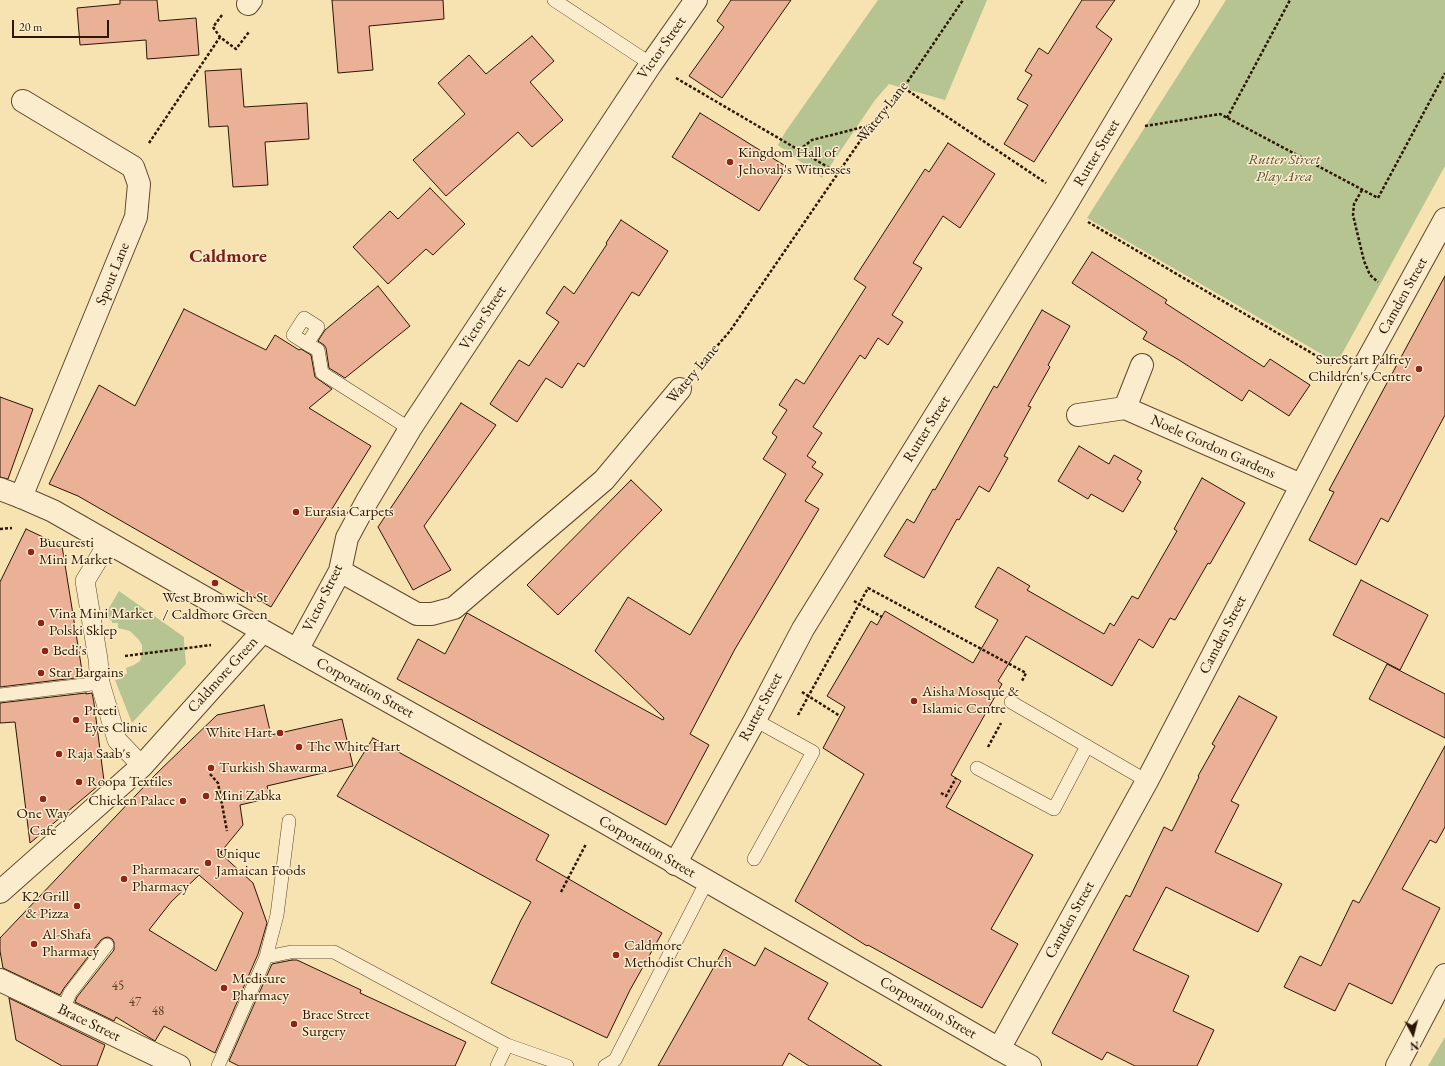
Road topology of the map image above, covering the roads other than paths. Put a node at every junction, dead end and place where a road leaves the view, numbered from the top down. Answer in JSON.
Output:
{"nodes":[{"id":1,"x":554,"y":0,"type":"edge"},
{"id":2,"x":696,"y":0,"type":"edge"},
{"id":3,"x":1188,"y":0,"type":"edge"},
{"id":4,"x":651,"y":64,"type":"junction"},
{"id":5,"x":23,"y":101,"type":"dead end"},
{"id":6,"x":1445,"y":219,"type":"edge"},
{"id":7,"x":307,"y":344,"type":"dead end"},
{"id":8,"x":1142,"y":365,"type":"dead end"},
{"id":9,"x":680,"y":389,"type":"road end"},
{"id":10,"x":1125,"y":408,"type":"junction"},
{"id":11,"x":1078,"y":415,"type":"dead end"},
{"id":12,"x":410,"y":429,"type":"junction"},
{"id":13,"x":1301,"y":486,"type":"junction"},
{"id":14,"x":0,"y":489,"type":"edge"},
{"id":15,"x":21,"y":496,"type":"junction"},
{"id":16,"x":108,"y":542,"type":"junction"},
{"id":17,"x":340,"y":571,"type":"junction"},
{"id":18,"x":263,"y":631,"type":"junction"},
{"id":19,"x":297,"y":650,"type":"junction"},
{"id":20,"x":100,"y":683,"type":"junction"},
{"id":21,"x":0,"y":695,"type":"edge"},
{"id":22,"x":1011,"y":702,"type":"dead end"},
{"id":23,"x":754,"y":720,"type":"junction"},
{"id":24,"x":1087,"y":746,"type":"junction"},
{"id":25,"x":142,"y":766,"type":"junction"},
{"id":26,"x":977,"y":768,"type":"dead end"},
{"id":27,"x":1147,"y":781,"type":"junction"},
{"id":28,"x":289,"y":821,"type":"dead end"},
{"id":29,"x":754,"y":859,"type":"dead end"},
{"id":30,"x":675,"y":864,"type":"junction"},
{"id":31,"x":707,"y":882,"type":"junction"},
{"id":32,"x":0,"y":892,"type":"edge"},
{"id":33,"x":107,"y":945,"type":"dead end"},
{"id":34,"x":266,"y":957,"type":"junction"},
{"id":35,"x":1445,"y":975,"type":"edge"},
{"id":36,"x":0,"y":980,"type":"edge"},
{"id":37,"x":63,"y":1010,"type":"junction"},
{"id":38,"x":507,"y":1046,"type":"junction"},
{"id":39,"x":999,"y":1049,"type":"junction"},
{"id":40,"x":179,"y":1066,"type":"edge"},
{"id":41,"x":218,"y":1066,"type":"edge"},
{"id":42,"x":497,"y":1066,"type":"edge"},
{"id":43,"x":567,"y":1066,"type":"edge"},
{"id":44,"x":605,"y":1066,"type":"edge"},
{"id":45,"x":1030,"y":1066,"type":"edge"},
{"id":46,"x":1397,"y":1066,"type":"edge"}],
"edges":[{"from":1,"to":4,"type":"lane"},
{"from":2,"to":4,"type":"street","name":"Victor Street"},
{"from":3,"to":23,"type":"street","name":"Rutter Street"},
{"from":4,"to":12,"type":"street","name":"Victor Street"},
{"from":5,"to":15,"type":"street","name":"Spout Lane"},
{"from":6,"to":13,"type":"street","name":"Camden Street"},
{"from":7,"to":12,"type":"lane"},
{"from":8,"to":10,"type":"street"},
{"from":9,"to":17,"type":"street","name":"Watery Lane"},
{"from":10,"to":11,"type":"street"},
{"from":10,"to":13,"type":"street","name":"Noele Gordon Gardens"},
{"from":12,"to":17,"type":"street","name":"Victor Street"},
{"from":13,"to":27,"type":"street","name":"Camden Street"},
{"from":14,"to":15,"type":"street","name":"Caldmore Green"},
{"from":15,"to":16,"type":"street","name":"Caldmore Green"},
{"from":16,"to":18,"type":"street","name":"Caldmore Green"},
{"from":16,"to":20,"type":"street"},
{"from":17,"to":19,"type":"street","name":"Victor Street"},
{"from":18,"to":19,"type":"street","name":"Corporation Street"},
{"from":18,"to":25,"type":"street","name":"Caldmore Green"},
{"from":19,"to":30,"type":"street","name":"Corporation Street"},
{"from":20,"to":21,"type":"lane"},
{"from":20,"to":25,"type":"street"},
{"from":22,"to":24,"type":"lane"},
{"from":23,"to":29,"type":"lane"},
{"from":23,"to":30,"type":"street","name":"Rutter Street"},
{"from":24,"to":26,"type":"lane"},
{"from":24,"to":27,"type":"lane"},
{"from":25,"to":32,"type":"street","name":"Caldmore Green"},
{"from":27,"to":39,"type":"street","name":"Camden Street"},
{"from":28,"to":34,"type":"lane"},
{"from":30,"to":31,"type":"street","name":"Corporation Street"},
{"from":31,"to":39,"type":"street","name":"Corporation Street"},
{"from":31,"to":44,"type":"lane"},
{"from":33,"to":37,"type":"lane"},
{"from":34,"to":38,"type":"lane"},
{"from":34,"to":41,"type":"lane"},
{"from":35,"to":46,"type":"street"},
{"from":36,"to":37,"type":"street","name":"Brace Street"},
{"from":37,"to":40,"type":"street","name":"Brace Street"},
{"from":38,"to":42,"type":"lane"},
{"from":38,"to":43,"type":"lane"},
{"from":39,"to":45,"type":"street","name":"Corporation Street"}]}
